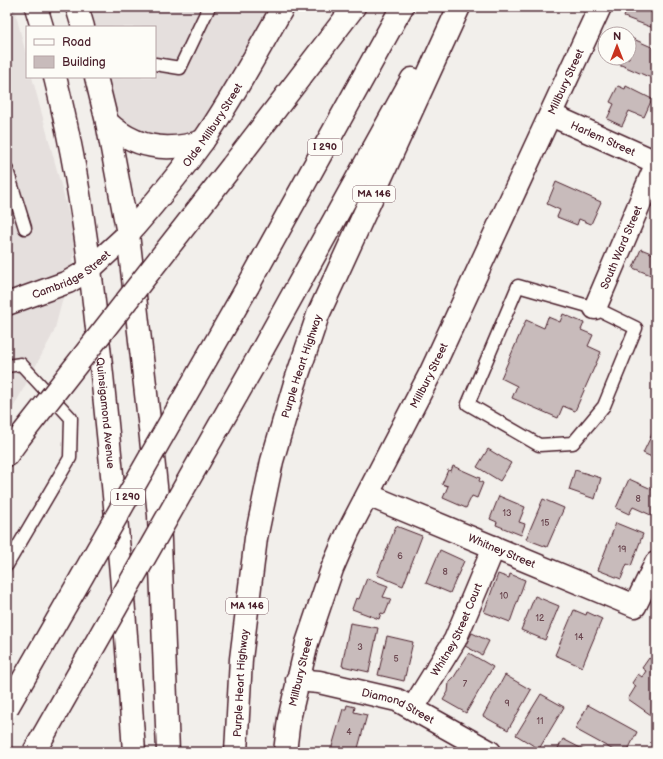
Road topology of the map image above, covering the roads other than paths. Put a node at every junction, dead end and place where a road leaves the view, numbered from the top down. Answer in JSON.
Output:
{"nodes":[{"id":1,"x":36,"y":7,"type":"edge"},
{"id":2,"x":77,"y":7,"type":"edge"},
{"id":3,"x":209,"y":7,"type":"edge"},
{"id":4,"x":283,"y":7,"type":"edge"},
{"id":5,"x":354,"y":7,"type":"edge"},
{"id":6,"x":402,"y":7,"type":"edge"},
{"id":7,"x":452,"y":7,"type":"edge"},
{"id":8,"x":459,"y":7,"type":"edge"},
{"id":9,"x":600,"y":7,"type":"edge"},
{"id":10,"x":42,"y":26,"type":"edge"},
{"id":11,"x":82,"y":26,"type":"edge"},
{"id":12,"x":156,"y":64,"type":"edge"},
{"id":13,"x":55,"y":78,"type":"edge"},
{"id":14,"x":96,"y":78,"type":"edge"},
{"id":15,"x":551,"y":114,"type":"junction"},
{"id":16,"x":107,"y":122,"type":"junction"},
{"id":17,"x":203,"y":141,"type":"junction"},
{"id":18,"x":656,"y":162,"type":"edge"},
{"id":19,"x":656,"y":165,"type":"edge"},
{"id":20,"x":7,"y":170,"type":"edge"},
{"id":21,"x":25,"y":228,"type":"dead end"},
{"id":22,"x":128,"y":234,"type":"junction"},
{"id":23,"x":90,"y":269,"type":"junction"},
{"id":24,"x":7,"y":304,"type":"edge"},
{"id":25,"x":594,"y":308,"type":"junction"},
{"id":26,"x":7,"y":366,"type":"edge"},
{"id":27,"x":7,"y":455,"type":"edge"},
{"id":28,"x":368,"y":495,"type":"junction"},
{"id":29,"x":494,"y":548,"type":"junction"},
{"id":30,"x":656,"y":563,"type":"edge"},
{"id":31,"x":7,"y":565,"type":"edge"},
{"id":32,"x":298,"y":680,"type":"junction"},
{"id":33,"x":7,"y":708,"type":"edge"},
{"id":34,"x":413,"y":708,"type":"junction"},
{"id":35,"x":34,"y":752,"type":"edge"},
{"id":36,"x":134,"y":752,"type":"edge"},
{"id":37,"x":168,"y":752,"type":"edge"},
{"id":38,"x":236,"y":752,"type":"edge"},
{"id":39,"x":285,"y":752,"type":"edge"},
{"id":40,"x":490,"y":752,"type":"edge"}],
"edges":[{"from":1,"to":10,"type":"main road"},
{"from":2,"to":11,"type":"main road"},
{"from":3,"to":12,"type":"lane"},
{"from":4,"to":17,"type":"main road","name":"Olde Millbury Street"},
{"from":5,"to":27,"type":"main road","bridge":true},
{"from":6,"to":33,"type":"main road","number":"I 290","bridge":true},
{"from":7,"to":35,"type":"main road","bridge":true},
{"from":8,"to":38,"type":"main road","name":"Purple Heart Highway","number":"MA 146"},
{"from":9,"to":15,"type":"main road","name":"Millbury Street"},
{"from":13,"to":23,"type":"main road","name":"Quinsigamond Avenue"},
{"from":14,"to":16,"type":"main road"},
{"from":15,"to":18,"type":"main road","name":"Harlem Street"},
{"from":15,"to":28,"type":"main road","name":"Millbury Street"},
{"from":16,"to":17,"type":"main road"},
{"from":16,"to":22,"type":"main road"},
{"from":17,"to":22,"type":"main road","name":"Olde Millbury Street"},
{"from":19,"to":25,"type":"main road","name":"South Ward Street"},
{"from":20,"to":21,"type":"lane"},
{"from":22,"to":23,"type":"main road","name":"Cambridge Street"},
{"from":22,"to":37,"type":"main road"},
{"from":23,"to":24,"type":"main road","name":"Cambridge Street"},
{"from":23,"to":36,"type":"main road","name":"Quinsigamond Avenue"},
{"from":25,"to":25,"type":"lane"},
{"from":26,"to":31,"type":"lane"},
{"from":28,"to":29,"type":"main road","name":"Whitney Street"},
{"from":28,"to":32,"type":"main road","name":"Millbury Street"},
{"from":29,"to":30,"type":"main road","name":"Whitney Street"},
{"from":29,"to":34,"type":"main road","name":"Whitney Street Court"},
{"from":32,"to":34,"type":"main road","name":"Diamond Street"},
{"from":32,"to":39,"type":"main road","name":"Millbury Street"},
{"from":34,"to":40,"type":"main road","name":"Diamond Street"}]}
